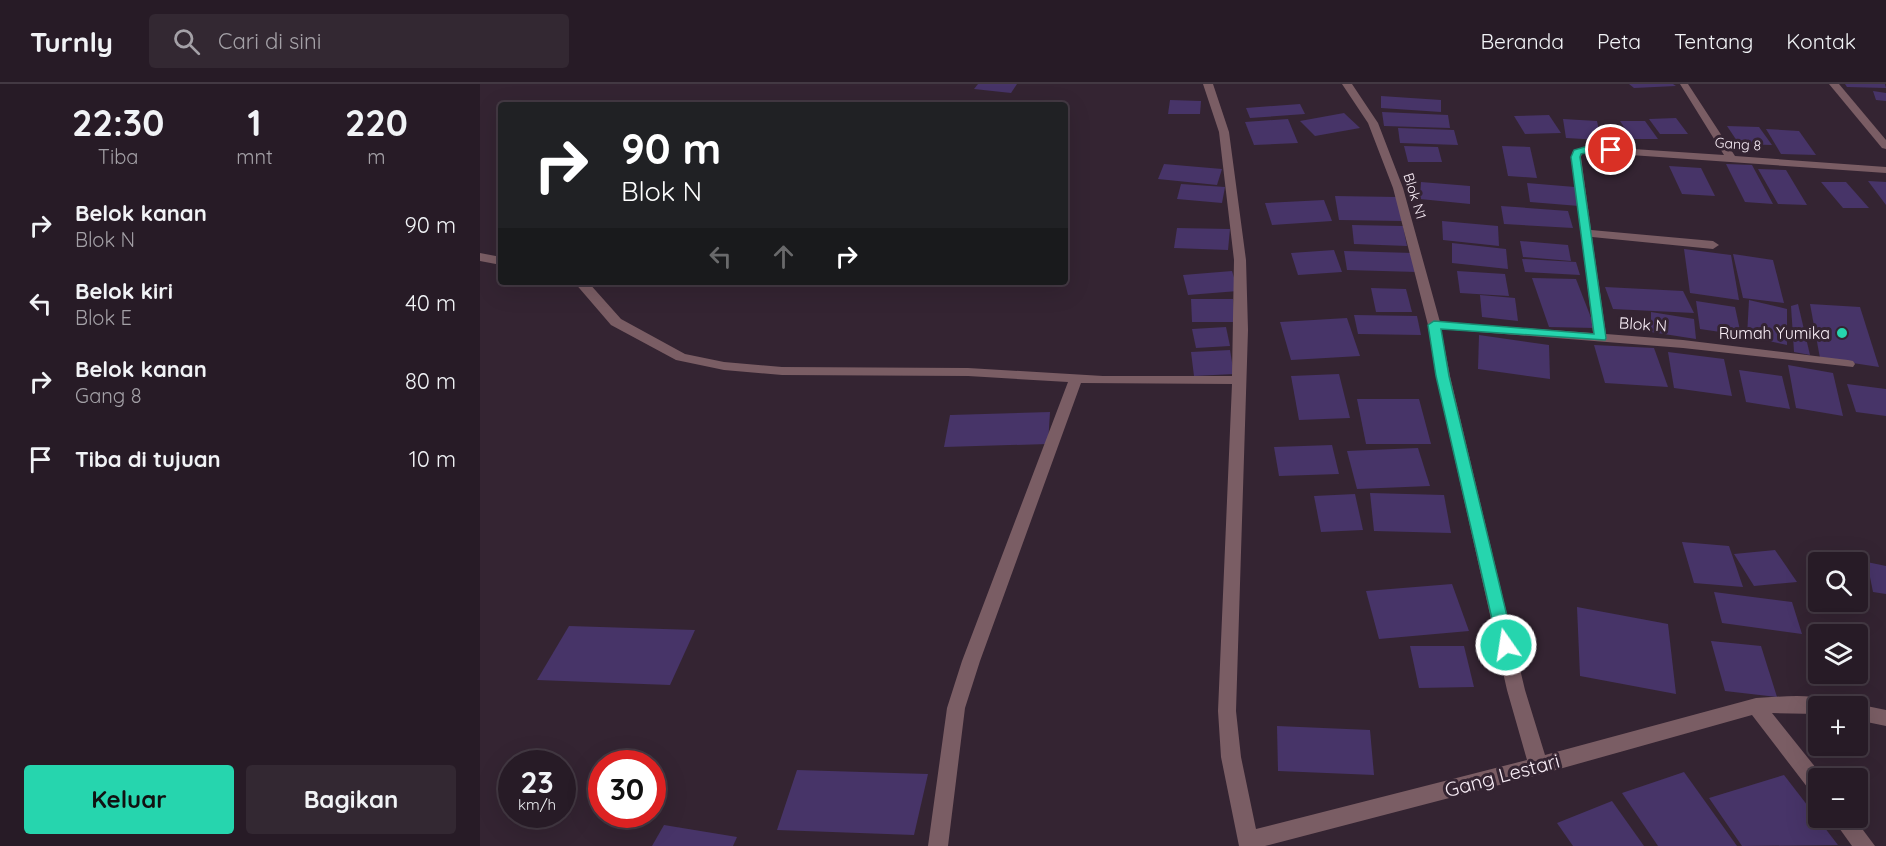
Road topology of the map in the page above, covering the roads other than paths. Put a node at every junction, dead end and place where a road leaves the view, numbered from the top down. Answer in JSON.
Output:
{"nodes":[{"id":1,"x":1208,"y":84,"type":"edge"},
{"id":2,"x":1347,"y":84,"type":"edge"},
{"id":3,"x":1834,"y":84,"type":"edge"},
{"id":4,"x":1684,"y":85,"type":"edge"},
{"id":5,"x":1886,"y":146,"type":"edge"},
{"id":6,"x":1731,"y":158,"type":"junction"},
{"id":7,"x":1886,"y":170,"type":"edge"},
{"id":8,"x":1586,"y":233,"type":"junction"},
{"id":9,"x":1713,"y":245,"type":"dead end"},
{"id":10,"x":480,"y":257,"type":"edge"},
{"id":11,"x":498,"y":260,"type":"edge"},
{"id":12,"x":584,"y":285,"type":"edge"},
{"id":13,"x":1434,"y":325,"type":"junction"},
{"id":14,"x":1600,"y":338,"type":"junction"},
{"id":15,"x":1848,"y":364,"type":"dead end"},
{"id":16,"x":1076,"y":379,"type":"junction"},
{"id":17,"x":1239,"y":380,"type":"junction"},
{"id":18,"x":1808,"y":705,"type":"edge"},
{"id":19,"x":1756,"y":706,"type":"junction"},
{"id":20,"x":1868,"y":714,"type":"edge"},
{"id":21,"x":1886,"y":718,"type":"edge"},
{"id":22,"x":1538,"y":766,"type":"junction"},
{"id":23,"x":1808,"y":773,"type":"edge"},
{"id":24,"x":1850,"y":828,"type":"edge"},
{"id":25,"x":1248,"y":844,"type":"edge"},
{"id":26,"x":938,"y":846,"type":"edge"},
{"id":27,"x":1865,"y":846,"type":"edge"}],
"edges":[{"from":1,"to":17,"type":"street"},
{"from":2,"to":13,"type":"street","name":"Blok N1"},
{"from":3,"to":5,"type":"street"},
{"from":4,"to":6,"type":"street"},
{"from":6,"to":7,"type":"street","name":"Gang 8"},
{"from":6,"to":8,"type":"street","name":"Gang 8"},
{"from":8,"to":9,"type":"street"},
{"from":8,"to":14,"type":"street"},
{"from":10,"to":11,"type":"street"},
{"from":12,"to":16,"type":"street"},
{"from":13,"to":14,"type":"street","name":"Blok N"},
{"from":13,"to":22,"type":"street","name":"Blok N1"},
{"from":14,"to":15,"type":"street","name":"Blok N"},
{"from":16,"to":17,"type":"street"},
{"from":16,"to":26,"type":"street"},
{"from":17,"to":25,"type":"street"},
{"from":18,"to":19,"type":"street","name":"Gang Lestari"},
{"from":19,"to":22,"type":"street","name":"Gang Lestari"},
{"from":19,"to":23,"type":"street"},
{"from":20,"to":21,"type":"street"},
{"from":22,"to":25,"type":"street","name":"Gang Lestari"},
{"from":24,"to":27,"type":"street"}]}
